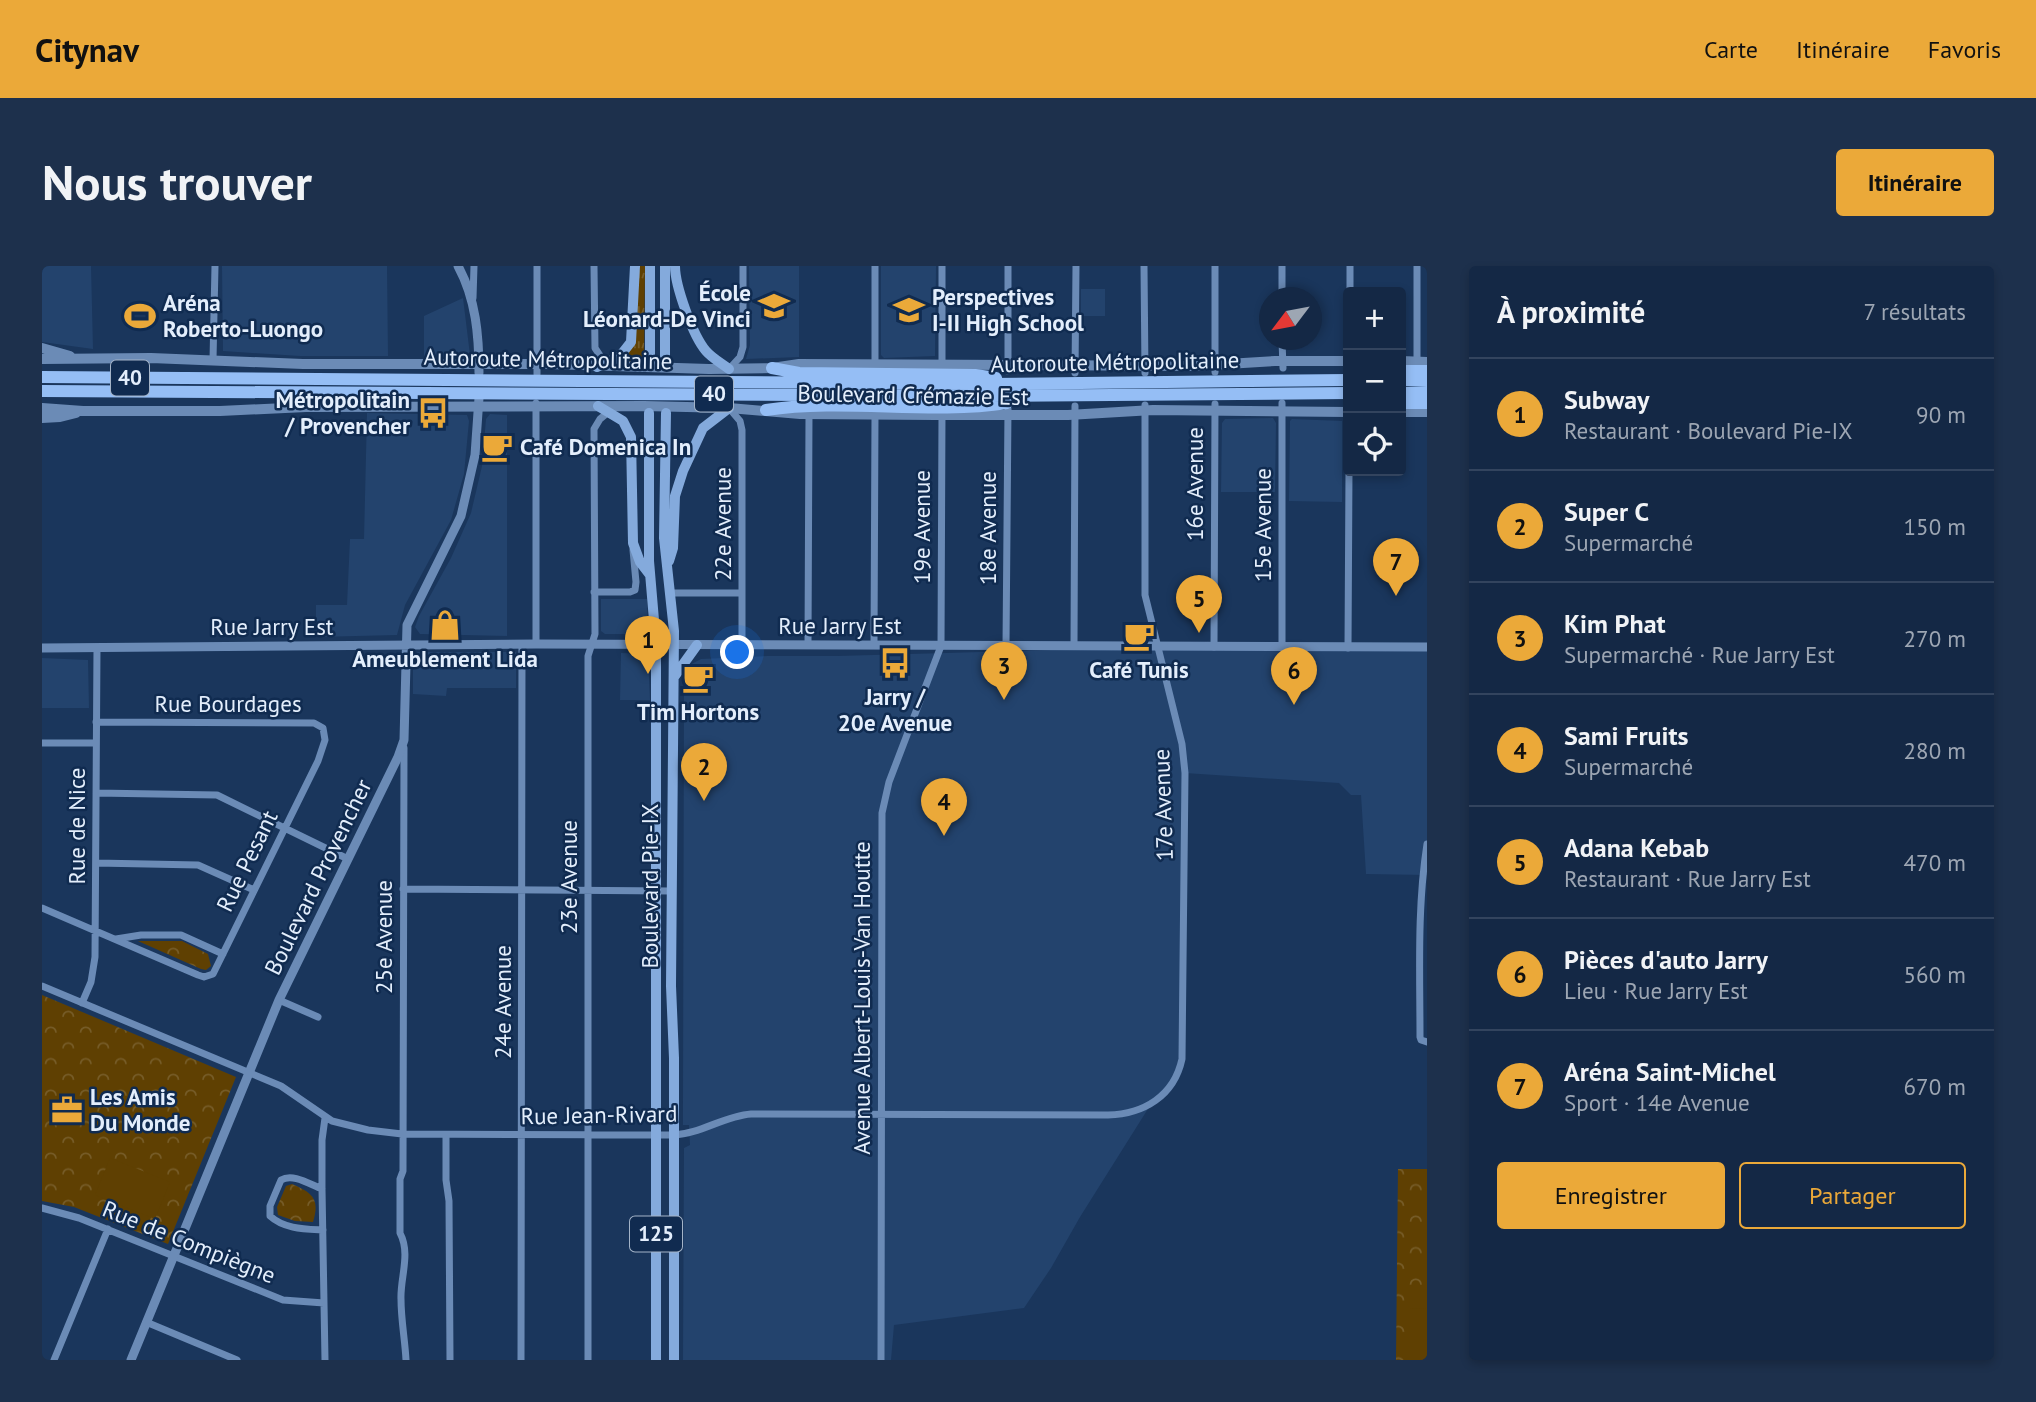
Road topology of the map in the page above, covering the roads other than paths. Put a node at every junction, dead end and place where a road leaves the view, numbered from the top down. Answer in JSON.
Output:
{"nodes":[{"id":1,"x":215,"y":266,"type":"edge"},
{"id":2,"x":458,"y":266,"type":"edge"},
{"id":3,"x":474,"y":266,"type":"edge"},
{"id":4,"x":537,"y":266,"type":"edge"},
{"id":5,"x":594,"y":266,"type":"edge"},
{"id":6,"x":635,"y":266,"type":"edge"},
{"id":7,"x":650,"y":266,"type":"edge"},
{"id":8,"x":665,"y":266,"type":"edge"},
{"id":9,"x":675,"y":266,"type":"edge"},
{"id":10,"x":743,"y":266,"type":"edge"},
{"id":11,"x":875,"y":266,"type":"edge"},
{"id":12,"x":942,"y":266,"type":"edge"},
{"id":13,"x":1008,"y":266,"type":"edge"},
{"id":14,"x":1076,"y":266,"type":"edge"},
{"id":15,"x":1144,"y":266,"type":"edge"},
{"id":16,"x":1216,"y":266,"type":"edge"},
{"id":17,"x":1282,"y":266,"type":"edge"},
{"id":18,"x":1350,"y":266,"type":"edge"},
{"id":19,"x":1417,"y":266,"type":"edge"},
{"id":20,"x":1282,"y":287,"type":"edge"},
{"id":21,"x":1350,"y":287,"type":"edge"},
{"id":22,"x":473,"y":302,"type":"junction"},
{"id":23,"x":42,"y":348,"type":"edge"},
{"id":24,"x":1282,"y":350,"type":"edge"},
{"id":25,"x":77,"y":358,"type":"junction"},
{"id":26,"x":42,"y":359,"type":"edge"},
{"id":27,"x":213,"y":360,"type":"junction"},
{"id":28,"x":1343,"y":361,"type":"edge"},
{"id":29,"x":875,"y":364,"type":"junction"},
{"id":30,"x":647,"y":365,"type":"junction"},
{"id":31,"x":668,"y":365,"type":"junction"},
{"id":32,"x":1282,"y":365,"type":"junction"},
{"id":33,"x":1422,"y":365,"type":"edge"},
{"id":34,"x":607,"y":366,"type":"junction"},
{"id":35,"x":942,"y":367,"type":"junction"},
{"id":36,"x":772,"y":368,"type":"junction"},
{"id":37,"x":1008,"y":368,"type":"junction"},
{"id":38,"x":1215,"y":368,"type":"junction"},
{"id":39,"x":479,"y":369,"type":"junction"},
{"id":40,"x":537,"y":369,"type":"junction"},
{"id":41,"x":729,"y":369,"type":"junction"},
{"id":42,"x":1145,"y":369,"type":"junction"},
{"id":43,"x":1075,"y":370,"type":"junction"},
{"id":44,"x":1343,"y":373,"type":"edge"},
{"id":45,"x":42,"y":377,"type":"edge"},
{"id":46,"x":1406,"y":380,"type":"edge"},
{"id":47,"x":1343,"y":381,"type":"edge"},
{"id":48,"x":1427,"y":381,"type":"edge"},
{"id":49,"x":1027,"y":384,"type":"junction"},
{"id":50,"x":378,"y":385,"type":"junction"},
{"id":51,"x":1295,"y":387,"type":"junction"},
{"id":52,"x":42,"y":391,"type":"edge"},
{"id":53,"x":1343,"y":392,"type":"edge"},
{"id":54,"x":1406,"y":393,"type":"edge"},
{"id":55,"x":1427,"y":393,"type":"edge"},
{"id":56,"x":1049,"y":396,"type":"junction"},
{"id":57,"x":1343,"y":399,"type":"edge"},
{"id":58,"x":478,"y":403,"type":"junction"},
{"id":59,"x":536,"y":403,"type":"junction"},
{"id":60,"x":598,"y":406,"type":"joint"},
{"id":61,"x":1215,"y":407,"type":"junction"},
{"id":62,"x":1282,"y":407,"type":"junction"},
{"id":63,"x":42,"y":408,"type":"edge"},
{"id":64,"x":729,"y":408,"type":"junction"},
{"id":65,"x":1145,"y":408,"type":"junction"},
{"id":66,"x":614,"y":409,"type":"junction"},
{"id":67,"x":647,"y":409,"type":"junction"},
{"id":68,"x":668,"y":410,"type":"junction"},
{"id":69,"x":766,"y":410,"type":"junction"},
{"id":70,"x":1075,"y":410,"type":"junction"},
{"id":71,"x":83,"y":411,"type":"junction"},
{"id":72,"x":942,"y":412,"type":"junction"},
{"id":73,"x":1008,"y":412,"type":"junction"},
{"id":74,"x":1343,"y":412,"type":"edge"},
{"id":75,"x":809,"y":415,"type":"junction"},
{"id":76,"x":875,"y":415,"type":"junction"},
{"id":77,"x":42,"y":418,"type":"edge"},
{"id":78,"x":1349,"y":476,"type":"edge"},
{"id":79,"x":633,"y":543,"type":"junction"},
{"id":80,"x":668,"y":564,"type":"junction"},
{"id":81,"x":650,"y":575,"type":"junction"},
{"id":82,"x":594,"y":592,"type":"junction"},
{"id":83,"x":671,"y":593,"type":"junction"},
{"id":84,"x":741,"y":593,"type":"junction"},
{"id":85,"x":536,"y":643,"type":"junction"},
{"id":86,"x":592,"y":644,"type":"junction"},
{"id":87,"x":656,"y":644,"type":"junction"},
{"id":88,"x":674,"y":644,"type":"junction"},
{"id":89,"x":522,"y":645,"type":"junction"},
{"id":90,"x":697,"y":645,"type":"junction"},
{"id":91,"x":741,"y":645,"type":"junction"},
{"id":92,"x":808,"y":645,"type":"junction"},
{"id":93,"x":874,"y":645,"type":"junction"},
{"id":94,"x":405,"y":646,"type":"junction"},
{"id":95,"x":941,"y":646,"type":"junction"},
{"id":96,"x":1006,"y":646,"type":"junction"},
{"id":97,"x":1074,"y":646,"type":"junction"},
{"id":98,"x":1157,"y":647,"type":"junction"},
{"id":99,"x":1282,"y":647,"type":"junction"},
{"id":100,"x":1427,"y":647,"type":"edge"},
{"id":101,"x":42,"y":648,"type":"edge"},
{"id":102,"x":97,"y":648,"type":"junction"},
{"id":103,"x":1214,"y":648,"type":"junction"},
{"id":104,"x":1348,"y":648,"type":"junction"},
{"id":105,"x":674,"y":677,"type":"junction"},
{"id":106,"x":96,"y":722,"type":"junction"},
{"id":107,"x":404,"y":740,"type":"junction"},
{"id":108,"x":42,"y":743,"type":"edge"},
{"id":109,"x":96,"y":743,"type":"junction"},
{"id":110,"x":318,"y":761,"type":"joint"},
{"id":111,"x":96,"y":793,"type":"junction"},
{"id":112,"x":286,"y":827,"type":"junction"},
{"id":113,"x":1427,"y":844,"type":"edge"},
{"id":114,"x":348,"y":859,"type":"junction"},
{"id":115,"x":96,"y":863,"type":"junction"},
{"id":116,"x":403,"y":889,"type":"junction"},
{"id":117,"x":254,"y":890,"type":"junction"},
{"id":118,"x":522,"y":890,"type":"junction"},
{"id":119,"x":588,"y":890,"type":"junction"},
{"id":120,"x":657,"y":891,"type":"junction"},
{"id":121,"x":671,"y":891,"type":"junction"},
{"id":122,"x":42,"y":908,"type":"edge"},
{"id":123,"x":96,"y":931,"type":"junction"},
{"id":124,"x":116,"y":939,"type":"junction"},
{"id":125,"x":223,"y":954,"type":"junction"},
{"id":126,"x":42,"y":986,"type":"edge"},
{"id":127,"x":279,"y":1000,"type":"junction"},
{"id":128,"x":82,"y":1003,"type":"junction"},
{"id":129,"x":318,"y":1017,"type":"dead end"},
{"id":130,"x":1424,"y":1041,"type":"edge"},
{"id":131,"x":248,"y":1073,"type":"junction"},
{"id":132,"x":1174,"y":1081,"type":"joint"},
{"id":133,"x":881,"y":1114,"type":"junction"},
{"id":134,"x":325,"y":1118,"type":"junction"},
{"id":135,"x":402,"y":1134,"type":"junction"},
{"id":136,"x":446,"y":1135,"type":"junction"},
{"id":137,"x":522,"y":1135,"type":"junction"},
{"id":138,"x":588,"y":1135,"type":"junction"},
{"id":139,"x":656,"y":1135,"type":"junction"},
{"id":140,"x":674,"y":1135,"type":"junction"},
{"id":141,"x":321,"y":1189,"type":"junction"},
{"id":142,"x":42,"y":1208,"type":"edge"},
{"id":143,"x":107,"y":1229,"type":"junction"},
{"id":144,"x":323,"y":1230,"type":"junction"},
{"id":145,"x":174,"y":1256,"type":"junction"},
{"id":146,"x":324,"y":1303,"type":"junction"},
{"id":147,"x":146,"y":1322,"type":"junction"},
{"id":148,"x":54,"y":1360,"type":"edge"},
{"id":149,"x":131,"y":1360,"type":"edge"},
{"id":150,"x":237,"y":1360,"type":"edge"},
{"id":151,"x":325,"y":1360,"type":"edge"},
{"id":152,"x":406,"y":1360,"type":"edge"},
{"id":153,"x":450,"y":1360,"type":"edge"},
{"id":154,"x":521,"y":1360,"type":"edge"},
{"id":155,"x":588,"y":1360,"type":"edge"},
{"id":156,"x":656,"y":1360,"type":"edge"},
{"id":157,"x":674,"y":1360,"type":"edge"},
{"id":158,"x":881,"y":1360,"type":"edge"}],
"edges":[{"from":1,"to":27,"type":"street"},
{"from":2,"to":22,"type":"street"},
{"from":3,"to":22,"type":"street"},
{"from":4,"to":40,"type":"street"},
{"from":5,"to":34,"type":"street"},
{"from":6,"to":34,"type":"main road"},
{"from":7,"to":30,"type":"main road"},
{"from":8,"to":31,"type":"main road"},
{"from":9,"to":41,"type":"main road"},
{"from":10,"to":41,"type":"street"},
{"from":11,"to":29,"type":"street"},
{"from":12,"to":35,"type":"street"},
{"from":13,"to":37,"type":"street"},
{"from":14,"to":43,"type":"street"},
{"from":15,"to":42,"type":"street"},
{"from":16,"to":38,"type":"street"},
{"from":17,"to":20,"type":"street"},
{"from":18,"to":21,"type":"street"},
{"from":19,"to":33,"type":"street"},
{"from":22,"to":39,"type":"street"},
{"from":23,"to":25,"type":"main road"},
{"from":24,"to":32,"type":"street"},
{"from":25,"to":26,"type":"main road"},
{"from":25,"to":27,"type":"main road","name":"Boulevard Crémazie Est"},
{"from":27,"to":39,"type":"main road","name":"Boulevard Crémazie Est"},
{"from":28,"to":32,"type":"main road","name":"Boulevard Crémazie Est"},
{"from":29,"to":35,"type":"main road","name":"Boulevard Crémazie Est"},
{"from":29,"to":36,"type":"main road","name":"Boulevard Crémazie Est"},
{"from":30,"to":31,"type":"main road","name":"Boulevard Crémazie Est"},
{"from":30,"to":34,"type":"main road","name":"Boulevard Crémazie Est"},
{"from":31,"to":41,"type":"main road","name":"Boulevard Crémazie Est"},
{"from":32,"to":38,"type":"main road","name":"Boulevard Crémazie Est"},
{"from":34,"to":40,"type":"main road","name":"Boulevard Crémazie Est"},
{"from":35,"to":37,"type":"main road","name":"Boulevard Crémazie Est"},
{"from":36,"to":41,"type":"main road","name":"Boulevard Crémazie Est"},
{"from":36,"to":49,"type":"highway"},
{"from":37,"to":43,"type":"main road","name":"Boulevard Crémazie Est"},
{"from":38,"to":42,"type":"main road","name":"Boulevard Crémazie Est"},
{"from":39,"to":40,"type":"main road","name":"Boulevard Crémazie Est"},
{"from":42,"to":43,"type":"main road","name":"Boulevard Crémazie Est"},
{"from":44,"to":51,"type":"highway"},
{"from":45,"to":50,"type":"highway","name":"Autoroute Métropolitaine","number":"40"},
{"from":46,"to":48,"type":"highway"},
{"from":47,"to":51,"type":"highway","name":"Autoroute Métropolitaine","number":"40"},
{"from":49,"to":50,"type":"highway","name":"Autoroute Métropolitaine","number":"40"},
{"from":49,"to":51,"type":"highway","name":"Autoroute Métropolitaine","number":"40"},
{"from":50,"to":52,"type":"highway","name":"Autoroute Métropolitaine","number":"40"},
{"from":50,"to":56,"type":"highway","name":"Autoroute Métropolitaine","number":"40"},
{"from":51,"to":53,"type":"highway","name":"Autoroute Métropolitaine","number":"40"},
{"from":51,"to":56,"type":"highway","name":"Autoroute Métropolitaine","number":"40"},
{"from":51,"to":57,"type":"highway"},
{"from":54,"to":55,"type":"highway"},
{"from":56,"to":69,"type":"highway"},
{"from":58,"to":59,"type":"main road"},
{"from":58,"to":71,"type":"main road"},
{"from":58,"to":94,"type":"street","name":"Boulevard Provencher"},
{"from":59,"to":60,"type":"main road"},
{"from":59,"to":85,"type":"street"},
{"from":60,"to":66,"type":"main road"},
{"from":61,"to":62,"type":"main road","name":"Boulevard Crémazie Est"},
{"from":61,"to":65,"type":"main road","name":"Boulevard Crémazie Est"},
{"from":61,"to":103,"type":"street","name":"16e Avenue"},
{"from":62,"to":74,"type":"main road","name":"Boulevard Crémazie Est"},
{"from":62,"to":99,"type":"street","name":"15e Avenue"},
{"from":63,"to":71,"type":"main road"},
{"from":64,"to":68,"type":"main road","name":"Boulevard Crémazie Est"},
{"from":64,"to":69,"type":"main road","name":"Boulevard Crémazie Est"},
{"from":64,"to":80,"type":"main road"},
{"from":64,"to":84,"type":"street","name":"22e Avenue"},
{"from":65,"to":70,"type":"main road","name":"Boulevard Crémazie Est"},
{"from":65,"to":98,"type":"street","name":"17e Avenue"},
{"from":66,"to":67,"type":"main road","name":"Boulevard Crémazie Est"},
{"from":66,"to":79,"type":"main road"},
{"from":66,"to":82,"type":"street","name":"23e Avenue"},
{"from":67,"to":68,"type":"main road","name":"Boulevard Crémazie Est"},
{"from":67,"to":81,"type":"main road","name":"Boulevard Pie-IX","number":"125"},
{"from":68,"to":80,"type":"main road","name":"Boulevard Pie-IX","number":"125"},
{"from":69,"to":75,"type":"main road","name":"Boulevard Crémazie Est"},
{"from":70,"to":73,"type":"main road","name":"Boulevard Crémazie Est"},
{"from":70,"to":97,"type":"street"},
{"from":71,"to":77,"type":"main road"},
{"from":72,"to":73,"type":"main road","name":"Boulevard Crémazie Est"},
{"from":72,"to":76,"type":"main road","name":"Boulevard Crémazie Est"},
{"from":72,"to":95,"type":"street","name":"19e Avenue"},
{"from":73,"to":96,"type":"street","name":"18e Avenue"},
{"from":75,"to":76,"type":"main road","name":"Boulevard Crémazie Est"},
{"from":75,"to":92,"type":"street"},
{"from":76,"to":93,"type":"street"},
{"from":78,"to":104,"type":"street"},
{"from":79,"to":81,"type":"main road"},
{"from":79,"to":82,"type":"street"},
{"from":80,"to":83,"type":"main road","name":"Boulevard Pie-IX","number":"125"},
{"from":81,"to":87,"type":"main road","name":"Boulevard Pie-IX","number":"125"},
{"from":82,"to":86,"type":"street","name":"23e Avenue"},
{"from":83,"to":84,"type":"street"},
{"from":83,"to":88,"type":"main road","name":"Boulevard Pie-IX","number":"125"},
{"from":84,"to":91,"type":"street","name":"22e Avenue"},
{"from":85,"to":86,"type":"street","name":"Rue Jarry Est"},
{"from":85,"to":89,"type":"street","name":"Rue Jarry Est"},
{"from":86,"to":87,"type":"street","name":"Rue Jarry Est"},
{"from":86,"to":119,"type":"street","name":"23e Avenue"},
{"from":87,"to":88,"type":"street","name":"Rue Jarry Est"},
{"from":87,"to":120,"type":"main road","name":"Boulevard Pie-IX","number":"125"},
{"from":88,"to":90,"type":"street","name":"Rue Jarry Est"},
{"from":88,"to":105,"type":"main road","name":"Boulevard Pie-IX","number":"125"},
{"from":89,"to":94,"type":"street","name":"Rue Jarry Est"},
{"from":89,"to":118,"type":"street","name":"24e Avenue"},
{"from":90,"to":91,"type":"street","name":"Rue Jarry Est"},
{"from":90,"to":105,"type":"main road"},
{"from":91,"to":92,"type":"street","name":"Rue Jarry Est"},
{"from":92,"to":93,"type":"street","name":"Rue Jarry Est"},
{"from":93,"to":95,"type":"street","name":"Rue Jarry Est"},
{"from":94,"to":102,"type":"street","name":"Rue Jarry Est"},
{"from":94,"to":107,"type":"street","name":"Boulevard Provencher"},
{"from":95,"to":96,"type":"street","name":"Rue Jarry Est"},
{"from":95,"to":133,"type":"street","name":"Avenue Albert-Louis-Van Houtte"},
{"from":96,"to":97,"type":"street","name":"Rue Jarry Est"},
{"from":97,"to":98,"type":"street","name":"Rue Jarry Est"},
{"from":98,"to":103,"type":"street","name":"Rue Jarry Est"},
{"from":98,"to":132,"type":"street","name":"17e Avenue"},
{"from":99,"to":103,"type":"street","name":"Rue Jarry Est"},
{"from":99,"to":104,"type":"street","name":"Rue Jarry Est"},
{"from":100,"to":104,"type":"street","name":"Rue Jarry Est"},
{"from":101,"to":102,"type":"street","name":"Rue Jarry Est"},
{"from":102,"to":106,"type":"street","name":"Rue de Nice"},
{"from":105,"to":121,"type":"main road","name":"Boulevard Pie-IX","number":"125"},
{"from":106,"to":109,"type":"street","name":"Rue de Nice"},
{"from":106,"to":110,"type":"street","name":"Rue Bourdages"},
{"from":107,"to":114,"type":"street","name":"Boulevard Provencher"},
{"from":107,"to":116,"type":"street","name":"25e Avenue"},
{"from":108,"to":109,"type":"street"},
{"from":109,"to":111,"type":"street","name":"Rue de Nice"},
{"from":110,"to":112,"type":"street","name":"Rue Pesant"},
{"from":111,"to":112,"type":"street"},
{"from":111,"to":115,"type":"street","name":"Rue de Nice"},
{"from":112,"to":114,"type":"street"},
{"from":112,"to":117,"type":"street","name":"Rue Pesant"},
{"from":113,"to":130,"type":"street"},
{"from":114,"to":127,"type":"street","name":"Boulevard Provencher"},
{"from":115,"to":117,"type":"street"},
{"from":115,"to":123,"type":"street","name":"Rue de Nice"},
{"from":116,"to":118,"type":"street"},
{"from":116,"to":135,"type":"street","name":"25e Avenue"},
{"from":117,"to":125,"type":"street","name":"Rue Pesant"},
{"from":118,"to":119,"type":"street"},
{"from":118,"to":137,"type":"street","name":"24e Avenue"},
{"from":119,"to":120,"type":"street"},
{"from":119,"to":138,"type":"street","name":"23e Avenue"},
{"from":120,"to":121,"type":"street"},
{"from":120,"to":139,"type":"main road","name":"Boulevard Pie-IX","number":"125"},
{"from":121,"to":140,"type":"main road","name":"Boulevard Pie-IX","number":"125"},
{"from":122,"to":123,"type":"street"},
{"from":123,"to":124,"type":"street"},
{"from":123,"to":128,"type":"street","name":"Rue de Nice"},
{"from":124,"to":125,"type":"street"},
{"from":124,"to":125,"type":"street","name":"Rue Pesant"},
{"from":126,"to":128,"type":"street","name":"Rue Jean-Rivard"},
{"from":127,"to":129,"type":"street"},
{"from":127,"to":131,"type":"street","name":"Boulevard Provencher"},
{"from":128,"to":131,"type":"street","name":"Rue Jean-Rivard"},
{"from":131,"to":134,"type":"street","name":"Rue Jean-Rivard"},
{"from":131,"to":145,"type":"street","name":"Boulevard Provencher"},
{"from":132,"to":133,"type":"street","name":"Rue Jean-Rivard"},
{"from":133,"to":140,"type":"street","name":"Rue Jean-Rivard"},
{"from":133,"to":158,"type":"street","name":"Avenue Albert-Louis-Van Houtte"},
{"from":134,"to":135,"type":"street","name":"Rue Jean-Rivard"},
{"from":134,"to":141,"type":"street"},
{"from":135,"to":136,"type":"street","name":"Rue Jean-Rivard"},
{"from":135,"to":152,"type":"street","name":"25e Avenue"},
{"from":136,"to":137,"type":"street","name":"Rue Jean-Rivard"},
{"from":136,"to":153,"type":"street"},
{"from":137,"to":138,"type":"street","name":"Rue Jean-Rivard"},
{"from":137,"to":154,"type":"street","name":"24e Avenue"},
{"from":138,"to":139,"type":"street","name":"Rue Jean-Rivard"},
{"from":138,"to":155,"type":"street","name":"23e Avenue"},
{"from":139,"to":140,"type":"street","name":"Rue Jean-Rivard"},
{"from":139,"to":156,"type":"main road","name":"Boulevard Pie-IX","number":"125"},
{"from":140,"to":157,"type":"main road","name":"Boulevard Pie-IX","number":"125"},
{"from":141,"to":144,"type":"street"},
{"from":141,"to":144,"type":"street"},
{"from":142,"to":143,"type":"street","name":"Rue de Compiègne"},
{"from":143,"to":145,"type":"street","name":"Rue de Compiègne"},
{"from":143,"to":148,"type":"street"},
{"from":144,"to":146,"type":"street"},
{"from":145,"to":146,"type":"street","name":"Rue de Compiègne"},
{"from":145,"to":147,"type":"street","name":"Boulevard Provencher"},
{"from":146,"to":151,"type":"street"},
{"from":147,"to":149,"type":"street","name":"Boulevard Provencher"},
{"from":147,"to":150,"type":"street"}]}
